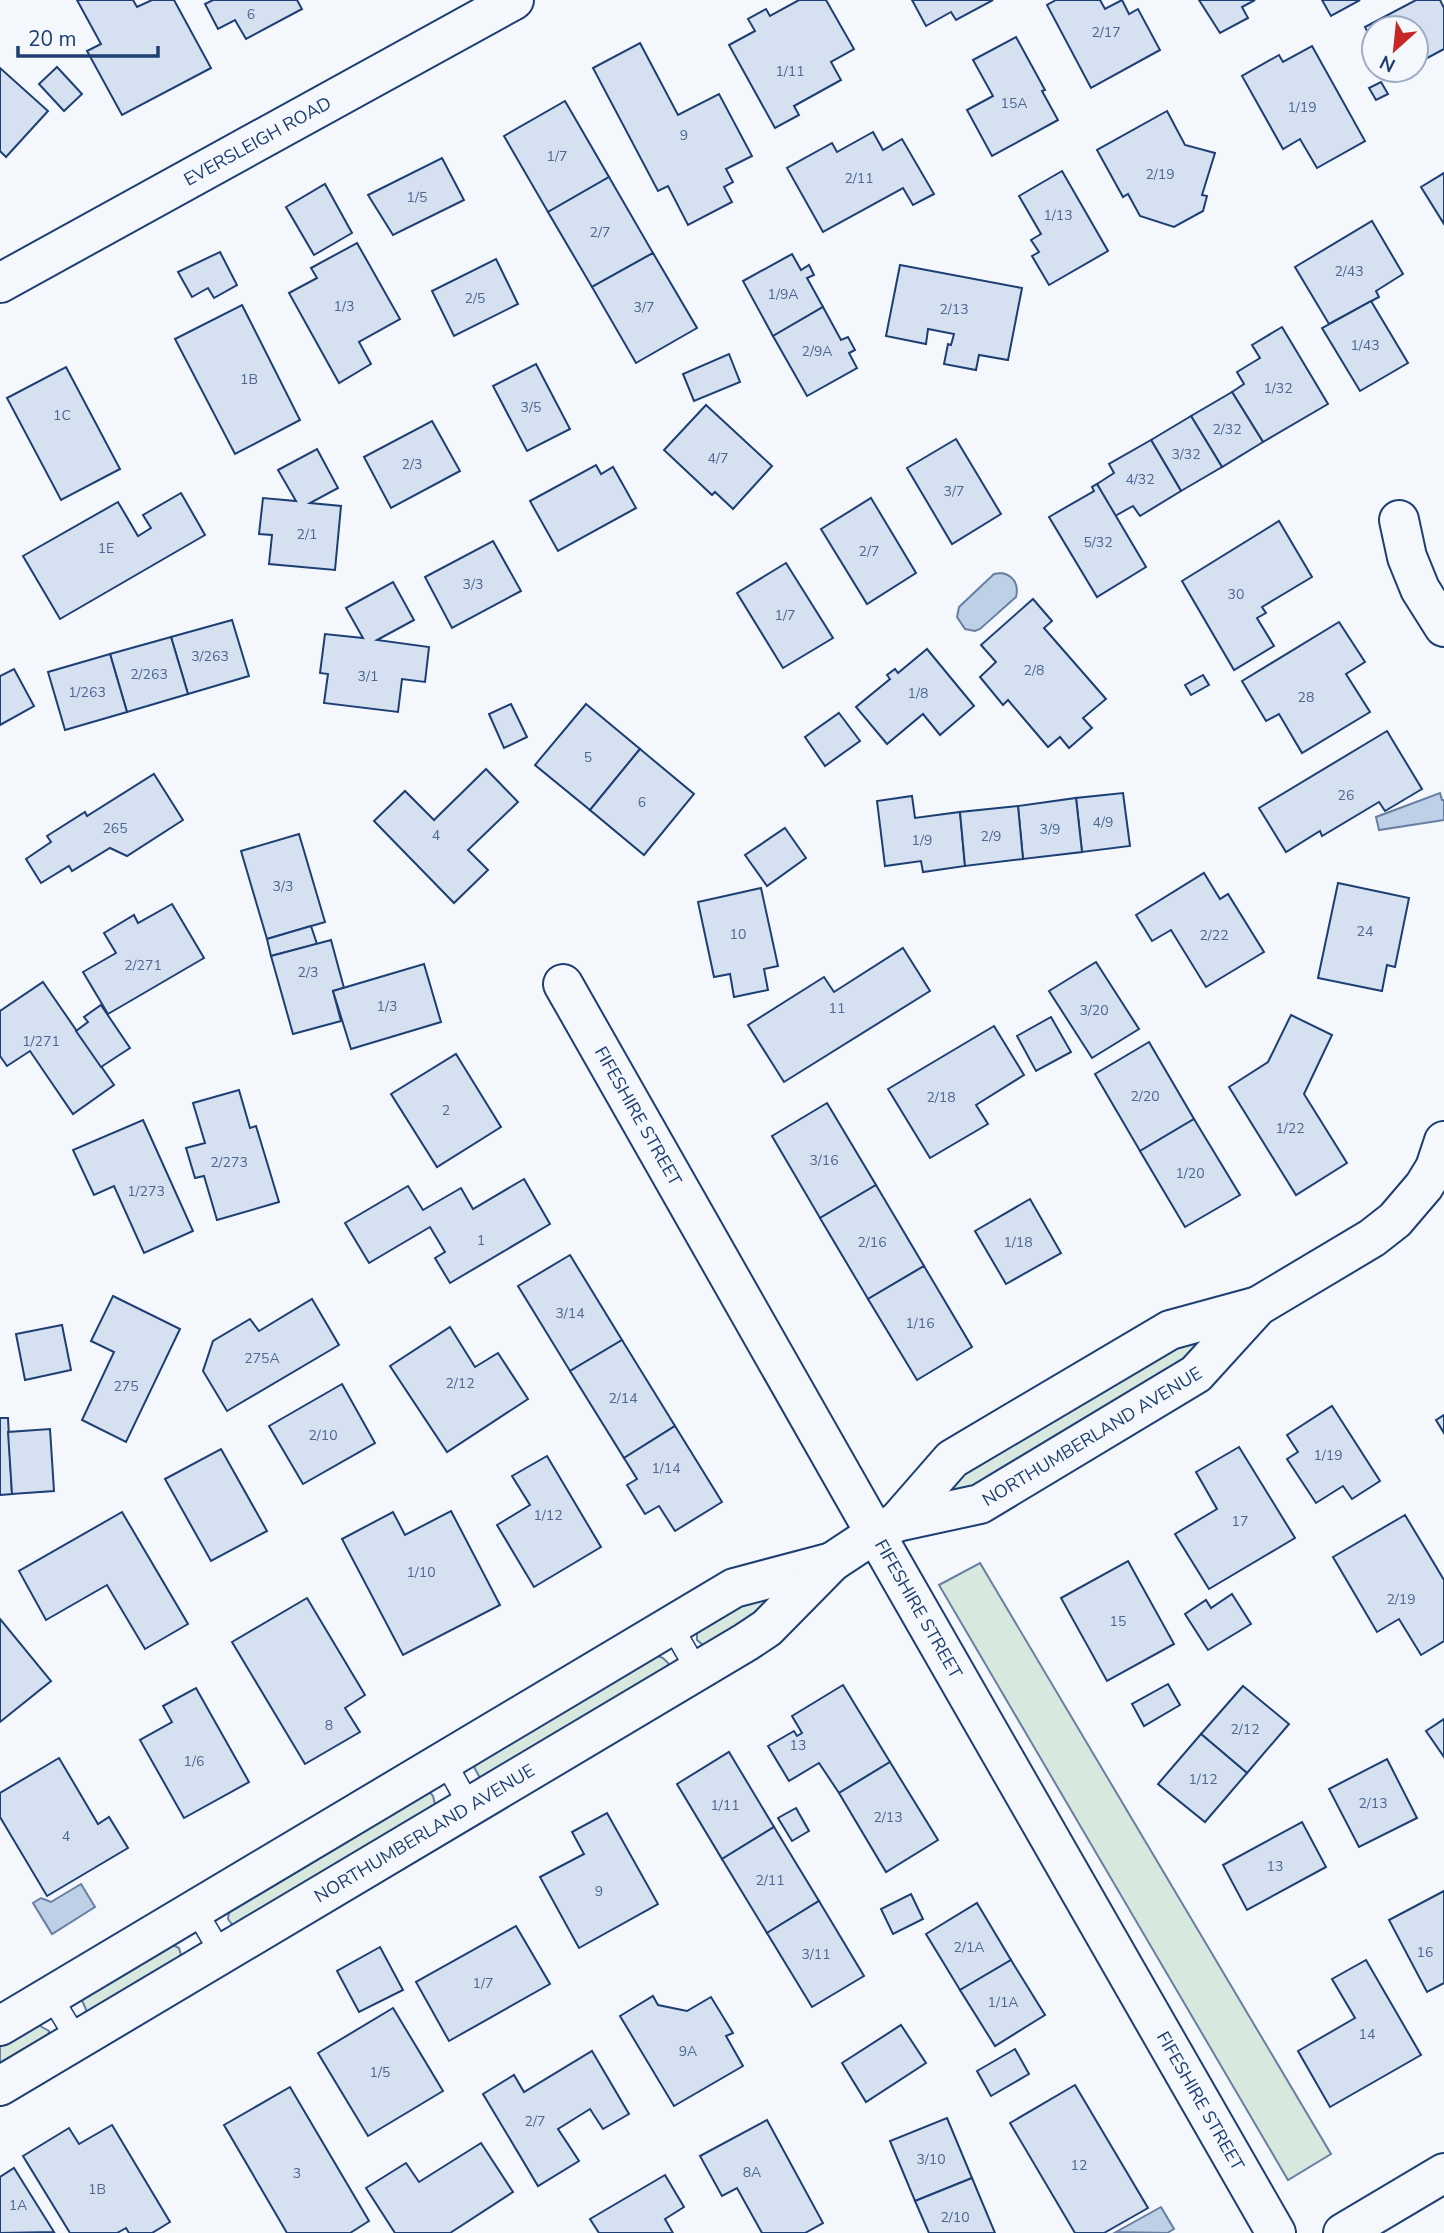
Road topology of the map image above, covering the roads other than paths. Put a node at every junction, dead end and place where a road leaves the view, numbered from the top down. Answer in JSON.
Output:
{"nodes":[{"id":1,"x":513,"y":0,"type":"edge"},
{"id":2,"x":0,"y":283,"type":"edge"},
{"id":3,"x":1399,"y":520,"type":"dead end"},
{"id":4,"x":1444,"y":627,"type":"edge"},
{"id":5,"x":564,"y":984,"type":"dead end"},
{"id":6,"x":1444,"y":1141,"type":"edge"},
{"id":7,"x":1258,"y":1306,"type":"junction"},
{"id":8,"x":886,"y":1528,"type":"junction"},
{"id":9,"x":832,"y":1562,"type":"junction"},
{"id":10,"x":671,"y":1625,"type":"junction"},
{"id":11,"x":698,"y":1672,"type":"junction"},
{"id":12,"x":444,"y":1760,"type":"junction"},
{"id":13,"x":470,"y":1807,"type":"junction"},
{"id":14,"x":195,"y":1909,"type":"junction"},
{"id":15,"x":222,"y":1955,"type":"junction"},
{"id":16,"x":50,"y":1995,"type":"junction"},
{"id":17,"x":0,"y":2026,"type":"edge"},
{"id":18,"x":78,"y":2041,"type":"junction"},
{"id":19,"x":0,"y":2086,"type":"edge"},
{"id":20,"x":1444,"y":2173,"type":"edge"},
{"id":21,"x":1276,"y":2233,"type":"edge"},
{"id":22,"x":1343,"y":2233,"type":"edge"}],
"edges":[{"from":1,"to":2,"type":"street","name":"EVERSLEIGH ROAD"},
{"from":3,"to":4,"type":"street"},
{"from":5,"to":8,"type":"street","name":"FIFESHIRE STREET"},
{"from":6,"to":7,"type":"street","name":"NORTHUMBERLAND AVENUE"},
{"from":7,"to":8,"type":"street","name":"NORTHUMBERLAND AVENUE"},
{"from":7,"to":8,"type":"street","name":"NORTHUMBERLAND AVENUE"},
{"from":8,"to":9,"type":"street","name":"NORTHUMBERLAND AVENUE"},
{"from":8,"to":21,"type":"street","name":"FIFESHIRE STREET"},
{"from":9,"to":10,"type":"street","name":"NORTHUMBERLAND AVENUE"},
{"from":9,"to":11,"type":"street","name":"NORTHUMBERLAND AVENUE"},
{"from":10,"to":11,"type":"lane"},
{"from":10,"to":12,"type":"street","name":"NORTHUMBERLAND AVENUE"},
{"from":11,"to":13,"type":"street","name":"NORTHUMBERLAND AVENUE"},
{"from":12,"to":13,"type":"lane"},
{"from":12,"to":14,"type":"street","name":"NORTHUMBERLAND AVENUE"},
{"from":13,"to":15,"type":"street","name":"NORTHUMBERLAND AVENUE"},
{"from":14,"to":15,"type":"lane"},
{"from":14,"to":16,"type":"street","name":"NORTHUMBERLAND AVENUE"},
{"from":15,"to":18,"type":"street","name":"NORTHUMBERLAND AVENUE"},
{"from":16,"to":17,"type":"street","name":"NORTHUMBERLAND AVENUE"},
{"from":16,"to":18,"type":"lane"},
{"from":18,"to":19,"type":"street","name":"NORTHUMBERLAND AVENUE"},
{"from":20,"to":22,"type":"street"}]}
